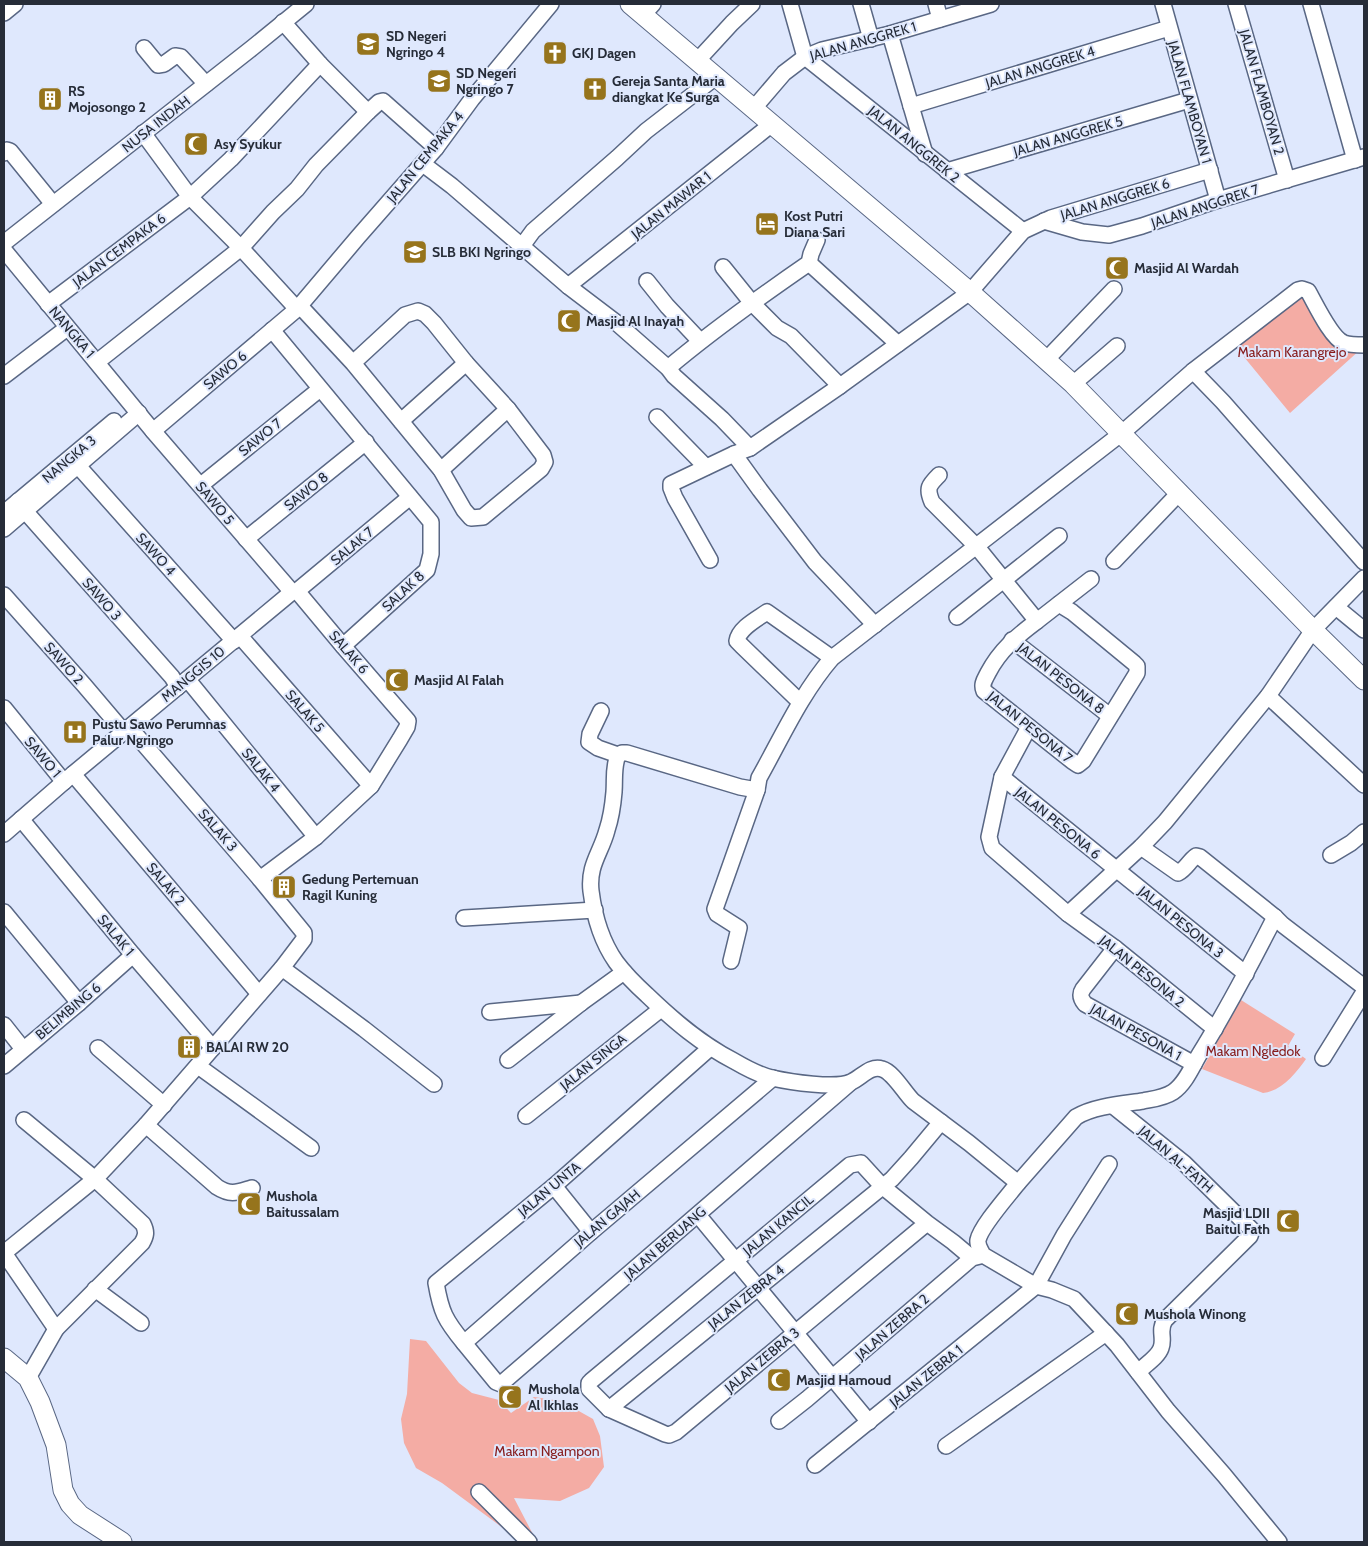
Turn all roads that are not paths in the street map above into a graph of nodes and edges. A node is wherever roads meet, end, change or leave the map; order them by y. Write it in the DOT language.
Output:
graph roads {
  1 [pos="15,4"];
  2 [pos="306,4"];
  3 [pos="551,4"];
  4 [pos="752,4"];
  5 [pos="790,4"];
  6 [pos="861,4"];
  7 [pos="936,4"];
  8 [pos="991,4"];
  9 [pos="1163,4"];
  10 [pos="1236,4"];
  11 [pos="1311,4"];
  12 [pos="642,7"];
  13 [pos="4,13"];
  14 [pos="940,19"];
  15 [pos="283,22"];
  16 [pos="1169,28"];
  17 [pos="890,34"];
  18 [pos="870,39"];
  19 [pos="144,48"];
  20 [pos="805,57"];
  21 [pos="698,60"];
  22 [pos="320,64"];
  23 [pos="717,76"];
  24 [pos="206,84"];
  25 [pos="1189,100"];
  26 [pos="911,106"];
  27 [pos="754,108"];
  28 [pos="368,112"];
  29 [pos="772,124"];
  30 [pos="142,133"];
  31 [pos="436,148"];
  32 [pos="4,152"];
  33 [pos="925,154"];
  34 [pos="1360,158"];
  35 [pos="423,164"];
  36 [pos="1210,170"];
  37 [pos="947,171"];
  38 [pos="1287,180"];
  39 [pos="190,197"];
  40 [pos="1218,200"];
  41 [pos="53,204"];
  42 [pos="1044,222"];
  43 [pos="1023,232"];
  44 [pos="817,240"];
  45 [pos="4,243"];
  46 [pos="522,246"];
  47 [pos="241,248"];
  48 [pos="4,250"];
  49 [pos="809,263"];
  50 [pos="723,267"];
  51 [pos="647,281"];
  52 [pos="568,286"];
  53 [pos="1114,289"];
  54 [pos="970,292"];
  55 [pos="752,302"];
  56 [pos="48,304"];
  57 [pos="298,308"];
  58 [pos="67,328"];
  59 [pos="272,330"];
  60 [pos="700,341"];
  61 [pos="898,344"];
  62 [pos="1117,346"];
  63 [pos="1364,346"];
  64 [pos="1046,360"];
  65 [pos="97,362"];
  66 [pos="353,363"];
  67 [pos="466,363"];
  68 [pos="668,368"];
  69 [pos="1193,371"];
  70 [pos="4,376"];
  71 [pos="1073,384"];
  72 [pos="840,386"];
  73 [pos="320,389"];
  74 [pos="508,409"];
  75 [pos="136,410"];
  76 [pos="656,417"];
  77 [pos="402,421"];
  78 [pos="153,431"];
  79 [pos="1122,433"];
  80 [pos="366,442"];
  81 [pos="750,448"];
  82 [pos="734,454"];
  83 [pos="74,462"];
  84 [pos="706,467"];
  85 [pos="441,470"];
  86 [pos="939,475"];
  87 [pos="201,485"];
  88 [pos="1180,492"];
  89 [pos="410,497"];
  90 [pos="22,506"];
  91 [pos="4,513"];
  92 [pos="4,529"];
  93 [pos="1059,536"];
  94 [pos="246,539"];
  95 [pos="977,546"];
  96 [pos="710,560"];
  97 [pos="1114,562"];
  98 [pos="1364,562"];
  99 [pos="1364,578"];
  100 [pos="1090,579"];
  101 [pos="1003,580"];
  102 [pos="294,592"];
  103 [pos="4,595"];
  104 [pos="1059,604"];
  105 [pos="1336,606"];
  106 [pos="957,617"];
  107 [pos="1037,621"];
  108 [pos="875,626"];
  109 [pos="1313,630"];
  110 [pos="1364,630"];
  111 [pos="237,638"];
  112 [pos="1012,640"];
  113 [pos="343,646"];
  114 [pos="832,658"];
  115 [pos="1364,680"];
  116 [pos="183,684"];
  117 [pos="1268,696"];
  118 [pos="800,702"];
  119 [pos="4,708"];
  120 [pos="601,711"];
  121 [pos="1110,716"];
  122 [pos="1029,727"];
  123 [pos="127,730"];
  124 [pos="618,755"];
  125 [pos="1002,777"];
  126 [pos="68,778"];
  127 [pos="1364,785"];
  128 [pos="371,786"];
  129 [pos="757,790"];
  130 [pos="21,820"];
  131 [pos="1364,832"];
  132 [pos="4,834"];
  133 [pos="316,837"];
  134 [pos="1141,847"];
  135 [pos="1331,855"];
  136 [pos="1115,870"];
  137 [pos="260,879"];
  138 [pos="595,910"];
  139 [pos="4,912"];
  140 [pos="1068,914"];
  141 [pos="1275,917"];
  142 [pos="464,918"];
  143 [pos="1115,948"];
  144 [pos="133,955"];
  145 [pos="731,961"];
  146 [pos="282,968"];
  147 [pos="624,972"];
  148 [pos="1246,974"];
  149 [pos="1364,987"];
  150 [pos="1364,992"];
  151 [pos="260,994"];
  152 [pos="79,1003"];
  153 [pos="581,1003"];
  154 [pos="661,1009"];
  155 [pos="490,1012"];
  156 [pos="4,1025"];
  157 [pos="1215,1030"];
  158 [pos="98,1048"];
  159 [pos="213,1048"];
  160 [pos="710,1048"];
  161 [pos="23,1049"];
  162 [pos="1323,1058"];
  163 [pos="508,1060"];
  164 [pos="4,1066"];
  165 [pos="198,1066"];
  166 [pos="1193,1066"];
  167 [pos="773,1078"];
  168 [pos="850,1083"];
  169 [pos="434,1084"];
  170 [pos="164,1104"];
  171 [pos="1113,1106"];
  172 [pos="526,1116"];
  173 [pos="24,1120"];
  174 [pos="941,1122"];
  175 [pos="146,1125"];
  176 [pos="311,1148"];
  177 [pos="1109,1164"];
  178 [pos="95,1179"];
  179 [pos="1018,1183"];
  180 [pos="554,1186"];
  181 [pos="882,1186"];
  182 [pos="252,1188"];
  183 [pos="698,1215"];
  184 [pos="927,1223"];
  185 [pos="591,1232"];
  186 [pos="4,1253"];
  187 [pos="978,1256"];
  188 [pos="736,1261"];
  189 [pos="1036,1286"];
  190 [pos="757,1287"];
  191 [pos="95,1289"];
  192 [pos="140,1323"];
  193 [pos="56,1329"];
  194 [pos="795,1333"];
  195 [pos="1106,1333"];
  196 [pos="464,1343"];
  197 [pos="4,1358"];
  198 [pos="1138,1372"];
  199 [pos="28,1378"];
  200 [pos="832,1378"];
  201 [pos="589,1389"];
  202 [pos="609,1409"];
  203 [pos="779,1421"];
  204 [pos="869,1422"];
  205 [pos="946,1446"];
  206 [pos="815,1465"];
  207 [pos="479,1492"];
  208 [pos="122,1542"];
  209 [pos="529,1542"];
  210 [pos="1279,1542"];
  1 -- 13 [label="street"];
  2 -- 15 [label="street, NUSA INDAH"];
  3 -- 31 [label="street, JALAN CEMPAKA 4"];
  4 -- 21 [label="street"];
  5 -- 20 [label="street"];
  6 -- 18 [label="street"];
  7 -- 14 [label="street"];
  8 -- 14 [label="street, JALAN ANGGREK 1"];
  9 -- 16 [label="street, JALAN FLAMBOYAN 1"];
  10 -- 38 [label="street, JALAN FLAMBOYAN 2"];
  11 -- 34 [label="street"];
  12 -- 21 [label="street"];
  14 -- 17 [label="street, JALAN ANGGREK 1"];
  15 -- 22 [label="street"];
  15 -- 24 [label="street, NUSA INDAH"];
  16 -- 25 [label="street, JALAN FLAMBOYAN 1"];
  16 -- 26 [label="street, JALAN ANGGREK 4"];
  17 -- 18 [label="street, JALAN ANGGREK 1"];
  17 -- 26 [label="street"];
  18 -- 20 [label="street, JALAN ANGGREK 1"];
  19 -- 24 [label="street"];
  20 -- 27 [label="street, JALAN ANGGREK 1"];
  20 -- 33 [label="street, JALAN ANGGREK 2"];
  21 -- 23 [label="street"];
  22 -- 28 [label="street"];
  22 -- 39 [label="street, JALAN CEMPAKA 6"];
  23 -- 27 [label="street"];
  23 -- 46 [label="street"];
  24 -- 30 [label="street, NUSA INDAH"];
  25 -- 36 [label="street, JALAN FLAMBOYAN 1"];
  25 -- 37 [label="street, JALAN ANGGREK 5"];
  26 -- 33 [label="street"];
  27 -- 29 [label="street"];
  28 -- 31 [label="street"];
  28 -- 47 [label="street"];
  29 -- 52 [label="street, JALAN MAWAR 1"];
  29 -- 54 [label="street"];
  30 -- 39 [label="street"];
  30 -- 41 [label="street, NUSA INDAH"];
  31 -- 35 [label="street, JALAN CEMPAKA 4"];
  32 -- 41 [label="street"];
  33 -- 37 [label="street, JALAN ANGGREK 2"];
  34 -- 38 [label="street, JALAN ANGGREK 7"];
  35 -- 46 [label="street"];
  35 -- 57 [label="street, JALAN CEMPAKA 4"];
  36 -- 40 [label="street, JALAN FLAMBOYAN 1"];
  36 -- 42 [label="street, JALAN ANGGREK 6"];
  37 -- 43 [label="street, JALAN ANGGREK 2"];
  38 -- 40 [label="street, JALAN ANGGREK 7"];
  39 -- 47 [label="street"];
  39 -- 56 [label="street, JALAN CEMPAKA 6"];
  40 -- 42 [label="street, JALAN ANGGREK 7"];
  41 -- 45 [label="street, NUSA INDAH"];
  42 -- 43 [label="street, JALAN ANGGREK 6"];
  43 -- 54 [label="street"];
  44 -- 49 [label="street"];
  46 -- 52 [label="street"];
  47 -- 57 [label="street"];
  47 -- 65 [label="street"];
  48 -- 56 [label="street, NANGKA 1"];
  49 -- 55 [label="street"];
  49 -- 61 [label="street"];
  50 -- 55 [label="street"];
  51 -- 60 [label="street"];
  52 -- 68 [label="street"];
  53 -- 64 [label="street"];
  54 -- 61 [label="street"];
  54 -- 64 [label="street"];
  55 -- 60 [label="street"];
  55 -- 72 [label="street"];
  56 -- 58 [label="street, NANGKA 1"];
  57 -- 59 [label="street, SAWO 6"];
  57 -- 66 [label="street"];
  58 -- 65 [label="street, NANGKA 1"];
  58 -- 70 [label="street"];
  59 -- 73 [label="street, SALAK 8"];
  59 -- 78 [label="street, SAWO 6"];
  60 -- 68 [label="street"];
  61 -- 72 [label="street"];
  62 -- 71 [label="street"];
  63 -- 69 [label="street"];
  64 -- 71 [label="street"];
  65 -- 75 [label="street, NANGKA 1"];
  66 -- 67 [label="street"];
  66 -- 77 [label="street"];
  67 -- 74 [label="street"];
  67 -- 77 [label="street"];
  68 -- 81 [label="street"];
  69 -- 79 [label="street"];
  69 -- 98 [label="street"];
  71 -- 79 [label="street"];
  72 -- 81 [label="street"];
  73 -- 80 [label="street, SALAK 8"];
  73 -- 87 [label="street, SAWO 7"];
  74 -- 85 [label="street"];
  74 -- 85 [label="street"];
  75 -- 78 [label="street, SAWO 5"];
  75 -- 83 [label="street"];
  76 -- 84 [label="street"];
  77 -- 85 [label="street"];
  78 -- 87 [label="street, SAWO 5"];
  79 -- 88 [label="street"];
  79 -- 95 [label="street"];
  80 -- 89 [label="street, SALAK 8"];
  80 -- 94 [label="street, SAWO 8"];
  81 -- 82 [label="street"];
  82 -- 84 [label="street"];
  82 -- 108 [label="street"];
  83 -- 90 [label="street"];
  83 -- 111 [label="street, SAWO 4"];
  84 -- 96 [label="street"];
  86 -- 95 [label="street"];
  87 -- 94 [label="street, SAWO 5"];
  88 -- 97 [label="street"];
  88 -- 109 [label="street"];
  89 -- 102 [label="street, SALAK 7"];
  89 -- 113 [label="street, SALAK 8"];
  90 -- 91 [label="street"];
  90 -- 92 [label="street"];
  90 -- 116 [label="street, SAWO 3"];
  93 -- 101 [label="street"];
  94 -- 102 [label="street, SAWO 5"];
  95 -- 101 [label="street"];
  95 -- 108 [label="street"];
  99 -- 105 [label="street"];
  100 -- 104 [label="street"];
  101 -- 106 [label="street"];
  101 -- 107 [label="street"];
  102 -- 111 [label="street, MANGGIS 10"];
  102 -- 113 [label="street, SALAK 6"];
  103 -- 123 [label="street, SAWO 2"];
  104 -- 107 [label="street"];
  104 -- 121 [label="street"];
  105 -- 109 [label="street"];
  105 -- 110 [label="street"];
  107 -- 112 [label="street"];
  108 -- 114 [label="street"];
  109 -- 115 [label="street"];
  109 -- 117 [label="street"];
  111 -- 116 [label="street, MANGGIS 10"];
  111 -- 128 [label="street, SALAK 5"];
  112 -- 121 [label="street, JALAN PESONA 8"];
  112 -- 122 [label="street, JALAN PESONA 7"];
  113 -- 128 [label="street, SALAK 6"];
  114 -- 118 [label="street"];
  114 -- 118 [label="street"];
  116 -- 123 [label="street, MANGGIS 10"];
  116 -- 133 [label="street, SALAK 4"];
  117 -- 127 [label="street"];
  117 -- 134 [label="street"];
  118 -- 129 [label="street"];
  119 -- 126 [label="street, SAWO 1"];
  120 -- 124 [label="street"];
  121 -- 122 [label="street, JALAN PESONA 7"];
  122 -- 125 [label="street"];
  123 -- 126 [label="street, MANGGIS 10"];
  123 -- 137 [label="street, SALAK 3"];
  124 -- 129 [label="street"];
  124 -- 138 [label="street"];
  125 -- 136 [label="street, JALAN PESONA 6"];
  125 -- 140 [label="street, JALAN PESONA 2"];
  126 -- 130 [label="street, MANGGIS 10"];
  126 -- 151 [label="street, SALAK 2"];
  128 -- 133 [label="street"];
  129 -- 145 [label="street"];
  130 -- 132 [label="street, MANGGIS 10"];
  130 -- 144 [label="street, SALAK 1"];
  131 -- 135 [label="street"];
  133 -- 137 [label="street"];
  134 -- 136 [label="street"];
  134 -- 141 [label="street"];
  136 -- 140 [label="street"];
  136 -- 148 [label="street, JALAN PESONA 3"];
  137 -- 146 [label="street, SALAK 3"];
  138 -- 142 [label="street"];
  138 -- 147 [label="street"];
  139 -- 152 [label="street"];
  140 -- 143 [label="street, JALAN PESONA 2"];
  141 -- 148 [label="street"];
  141 -- 149 [label="street"];
  143 -- 157 [label="street, JALAN PESONA 2"];
  143 -- 166 [label="street, JALAN PESONA 1"];
  144 -- 152 [label="street, BELIMBING 6"];
  144 -- 159 [label="street, SALAK 1"];
  146 -- 151 [label="street"];
  146 -- 169 [label="street"];
  147 -- 153 [label="street"];
  147 -- 154 [label="street"];
  148 -- 157 [label="street"];
  150 -- 162 [label="street"];
  151 -- 159 [label="street"];
  152 -- 161 [label="street, BELIMBING 6"];
  153 -- 155 [label="street"];
  153 -- 163 [label="street"];
  154 -- 160 [label="street"];
  154 -- 172 [label="street, JALAN SINGA"];
  156 -- 161 [label="street"];
  157 -- 166 [label="street"];
  158 -- 170 [label="street"];
  159 -- 165 [label="street"];
  160 -- 167 [label="street"];
  160 -- 180 [label="street, JALAN UNTA"];
  161 -- 164 [label="street, BELIMBING 6"];
  165 -- 170 [label="street"];
  165 -- 176 [label="street"];
  166 -- 171 [label="street"];
  167 -- 168 [label="street"];
  167 -- 185 [label="street, JALAN GAJAH"];
  168 -- 174 [label="street, JALAN BERUANG"];
  168 -- 183 [label="street, JALAN BERUANG"];
  170 -- 175 [label="street"];
  171 -- 179 [label="street"];
  171 -- 198 [label="street, JALAN AL-FATH"];
  173 -- 178 [label="street"];
  174 -- 179 [label="street, JALAN BERUANG"];
  174 -- 181 [label="street, JALAN ZEBRA 4"];
  175 -- 178 [label="street"];
  175 -- 182 [label="street"];
  177 -- 189 [label="street"];
  178 -- 186 [label="street"];
  178 -- 191 [label="street"];
  179 -- 187 [label="street"];
  180 -- 185 [label="street"];
  180 -- 196 [label="street, JALAN UNTA"];
  181 -- 184 [label="street, JALAN KANCIL"];
  181 -- 188 [label="street, JALAN KANCIL"];
  181 -- 190 [label="street, JALAN ZEBRA 4"];
  183 -- 188 [label="street"];
  183 -- 196 [label="street, JALAN BERUANG"];
  184 -- 187 [label="street, JALAN KANCIL"];
  184 -- 194 [label="street, JALAN ZEBRA 3"];
  185 -- 196 [label="street, JALAN GAJAH"];
  186 -- 193 [label="street"];
  187 -- 189 [label="street, JALAN KANCIL"];
  187 -- 200 [label="street, JALAN ZEBRA 2"];
  188 -- 190 [label="street"];
  188 -- 201 [label="street, JALAN KANCIL"];
  189 -- 195 [label="street, JALAN KANCIL"];
  189 -- 204 [label="street, JALAN ZEBRA 1"];
  190 -- 194 [label="street"];
  190 -- 202 [label="street, JALAN ZEBRA 4"];
  191 -- 192 [label="street"];
  191 -- 193 [label="street"];
  193 -- 199 [label="street"];
  194 -- 200 [label="street"];
  194 -- 202 [label="street, JALAN ZEBRA 3"];
  195 -- 198 [label="street, JALAN KANCIL"];
  195 -- 205 [label="street"];
  197 -- 199 [label="street"];
  198 -- 210 [label="street, JALAN KANCIL"];
  199 -- 208 [label="street"];
  200 -- 203 [label="street, JALAN ZEBRA 2"];
  200 -- 204 [label="street"];
  201 -- 202 [label="street, JALAN ZEBRA 3"];
  204 -- 206 [label="street, JALAN ZEBRA 1"];
  207 -- 209 [label="street"];
}
